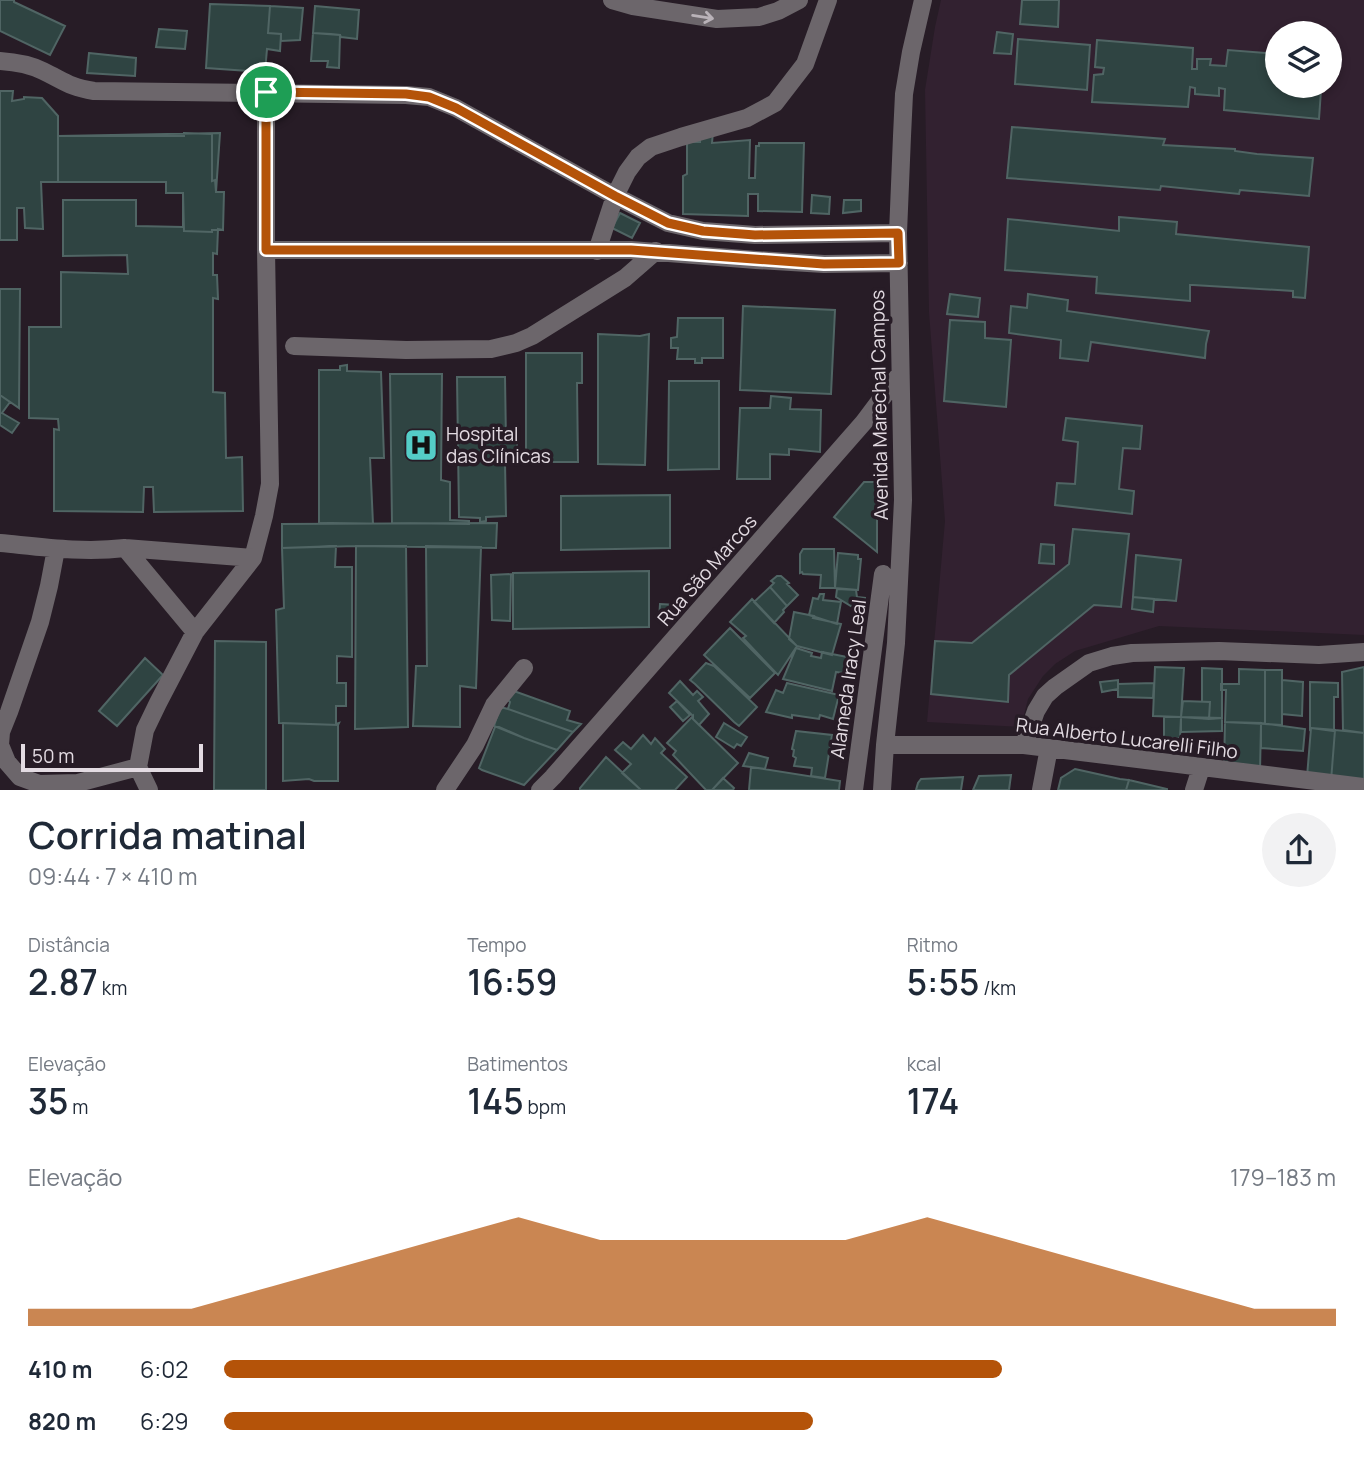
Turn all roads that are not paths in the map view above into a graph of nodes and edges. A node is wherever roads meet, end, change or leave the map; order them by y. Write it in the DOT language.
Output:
graph roads {
  1 [pos="612,0"];
  2 [pos="798,0"];
  3 [pos="828,0"];
  4 [pos="923,0"];
  5 [pos="0,61"];
  6 [pos="266,92"];
  7 [pos="615,196"];
  8 [pos="898,233"];
  9 [pos="266,250"];
  10 [pos="597,251"];
  11 [pos="656,251"];
  12 [pos="899,263"];
  13 [pos="294,346"];
  14 [pos="900,374"];
  15 [pos="0,543"];
  16 [pos="125,548"];
  17 [pos="56,549"];
  18 [pos="253,558"];
  19 [pos="883,574"];
  20 [pos="195,632"];
  21 [pos="1364,652"];
  22 [pos="524,668"];
  23 [pos="1,731"];
  24 [pos="885,745"];
  25 [pos="1024,745"];
  26 [pos="1049,748"];
  27 [pos="138,766"];
  28 [pos="1201,768"];
  29 [pos="553,784"];
  30 [pos="1364,787"];
  31 [pos="149,790"];
  32 [pos="445,790"];
  33 [pos="540,790"];
  34 [pos="854,790"];
  35 [pos="882,790"];
  36 [pos="1041,790"];
  37 [pos="1194,790"];
  1 -- 2 [label="street, one-way"];
  3 -- 7 [label="street"];
  4 -- 8 [label="street, Avenida Marechal Campos"];
  5 -- 6 [label="street"];
  6 -- 7 [label="street"];
  6 -- 9 [label="street"];
  7 -- 8 [label="street"];
  7 -- 10 [label="street"];
  8 -- 12 [label="street, Avenida Marechal Campos"];
  9 -- 10 [label="street"];
  9 -- 18 [label="street"];
  10 -- 11 [label="street"];
  11 -- 12 [label="street"];
  11 -- 13 [label="street"];
  12 -- 14 [label="street, Avenida Marechal Campos"];
  14 -- 24 [label="street, Avenida Marechal Campos"];
  14 -- 29 [label="street, Rua São Marcos"];
  15 -- 17 [label="street"];
  16 -- 17 [label="street"];
  16 -- 18 [label="street"];
  16 -- 20 [label="street"];
  17 -- 23 [label="street"];
  18 -- 20 [label="street"];
  19 -- 34 [label="street, Alameda Iracy Leal"];
  20 -- 27 [label="street"];
  21 -- 25 [label="street"];
  22 -- 32 [label="street"];
  23 -- 27 [label="street"];
  24 -- 25 [label="street, Rua Alberto Lucarelli Filho"];
  24 -- 35 [label="street, Avenida Marechal Campos"];
  25 -- 26 [label="street, Rua Alberto Lucarelli Filho"];
  26 -- 28 [label="street, Rua Alberto Lucarelli Filho"];
  26 -- 36 [label="street"];
  27 -- 31 [label="street"];
  28 -- 30 [label="street, Rua Alberto Lucarelli Filho"];
  28 -- 37 [label="street"];
  29 -- 33 [label="street, Rua São Marcos"];
}
